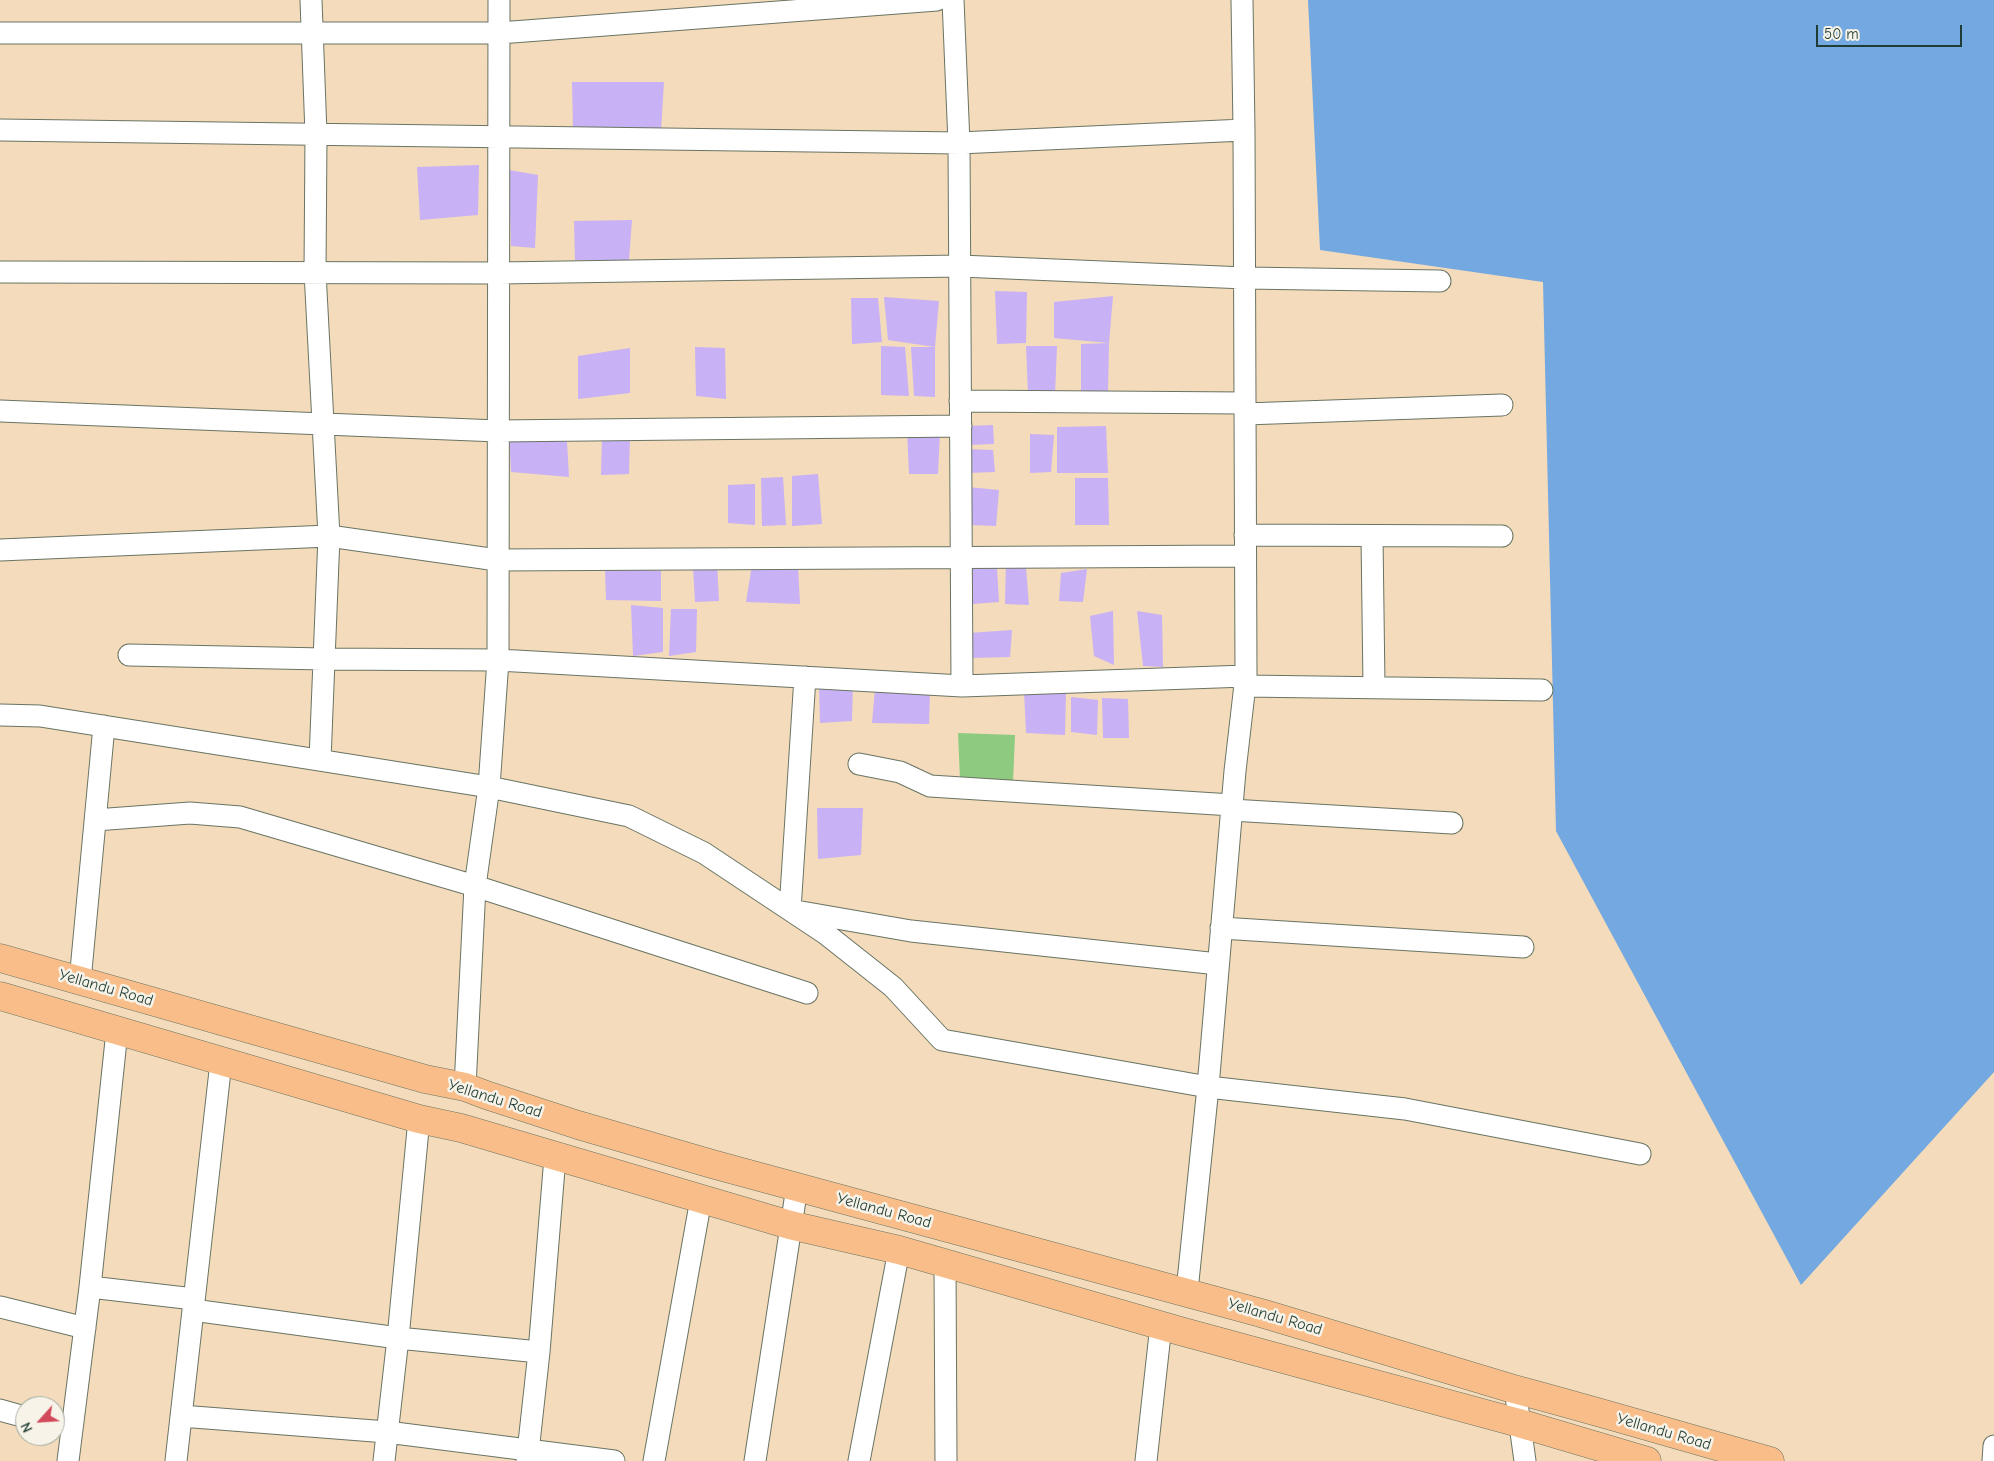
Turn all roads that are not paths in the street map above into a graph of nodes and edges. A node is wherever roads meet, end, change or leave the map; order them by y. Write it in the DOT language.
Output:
graph roads {
  1 [pos="311,0"];
  2 [pos="500,0"];
  3 [pos="937,0"];
  4 [pos="953,0"];
  5 [pos="1242,0"];
  6 [pos="0,33"];
  7 [pos="312,33"];
  8 [pos="500,33"];
  9 [pos="0,130"];
  10 [pos="1244,130"];
  11 [pos="316,134"];
  12 [pos="499,136"];
  13 [pos="959,143"];
  14 [pos="960,266"];
  15 [pos="0,272"];
  16 [pos="315,272"];
  17 [pos="498,272"];
  18 [pos="1245,278"];
  19 [pos="1440,281"];
  20 [pos="960,401"];
  21 [pos="1502,405"];
  22 [pos="1245,409"];
  23 [pos="0,411"];
  24 [pos="322,424"];
  25 [pos="961,426"];
  26 [pos="498,432"];
  27 [pos="329,536"];
  28 [pos="1372,536"];
  29 [pos="1502,536"];
  30 [pos="1245,546"];
  31 [pos="0,550"];
  32 [pos="961,559"];
  33 [pos="498,560"];
  34 [pos="129,655"];
  35 [pos="324,659"];
  36 [pos="498,660"];
  37 [pos="805,677"];
  38 [pos="1245,681"];
  39 [pos="962,686"];
  40 [pos="1374,687"];
  41 [pos="1542,690"];
  42 [pos="0,715"];
  43 [pos="104,726"];
  44 [pos="320,760"];
  45 [pos="859,764"];
  46 [pos="489,787"];
  47 [pos="1231,808"];
  48 [pos="95,820"];
  49 [pos="1452,823"];
  50 [pos="475,886"];
  51 [pos="790,910"];
  52 [pos="1221,928"];
  53 [pos="1523,947"];
  54 [pos="0,958"];
  55 [pos="1218,964"];
  56 [pos="80,981"];
  57 [pos="807,993"];
  58 [pos="0,996"];
  59 [pos="117,1031"];
  60 [pos="222,1062"];
  61 [pos="465,1087"];
  62 [pos="1208,1087"];
  63 [pos="419,1119"];
  64 [pos="1640,1154"];
  65 [pos="555,1157"];
  66 [pos="797,1187"];
  67 [pos="701,1199"];
  68 [pos="790,1225"];
  69 [pos="899,1250"];
  70 [pos="945,1263"];
  71 [pos="90,1287"];
  72 [pos="1187,1291"];
  73 [pos="194,1304"];
  74 [pos="0,1307"];
  75 [pos="1161,1325"];
  76 [pos="85,1328"];
  77 [pos="398,1338"];
  78 [pos="539,1352"];
  79 [pos="1515,1389"];
  80 [pos="0,1410"];
  81 [pos="15,1414"];
  82 [pos="181,1416"];
  83 [pos="65,1423"];
  84 [pos="1519,1423"];
  85 [pos="387,1432"];
  86 [pos="65,1436"];
  87 [pos="1994,1446"];
  88 [pos="528,1455"];
  89 [pos="68,1461"];
  90 [pos="176,1461"];
  91 [pos="384,1461"];
  92 [pos="614,1461"];
  93 [pos="654,1461"];
  94 [pos="755,1461"];
  95 [pos="859,1461"];
  96 [pos="946,1461"];
  97 [pos="1146,1461"];
  98 [pos="1525,1461"];
  99 [pos="1647,1461"];
  100 [pos="1770,1461"];
  101 [pos="1993,1461"];
  1 -- 7 [label="street"];
  2 -- 8 [label="street"];
  3 -- 8 [label="street"];
  4 -- 13 [label="street"];
  5 -- 10 [label="street"];
  6 -- 7 [label="street"];
  7 -- 8 [label="street"];
  7 -- 11 [label="street"];
  8 -- 12 [label="street"];
  9 -- 11 [label="street"];
  10 -- 13 [label="street"];
  10 -- 18 [label="street"];
  11 -- 12 [label="street"];
  11 -- 16 [label="street"];
  12 -- 13 [label="street"];
  12 -- 17 [label="street"];
  13 -- 14 [label="street"];
  14 -- 17 [label="street"];
  14 -- 18 [label="street"];
  14 -- 20 [label="street"];
  15 -- 16 [label="street"];
  16 -- 17 [label="street"];
  16 -- 24 [label="street"];
  17 -- 26 [label="street"];
  18 -- 19 [label="street"];
  18 -- 22 [label="street"];
  20 -- 22 [label="street"];
  20 -- 25 [label="street"];
  21 -- 22 [label="street"];
  22 -- 30 [label="street"];
  23 -- 24 [label="street"];
  24 -- 26 [label="street"];
  24 -- 27 [label="street"];
  25 -- 26 [label="street"];
  25 -- 32 [label="street"];
  26 -- 33 [label="street"];
  27 -- 31 [label="street"];
  27 -- 33 [label="street"];
  27 -- 35 [label="street"];
  28 -- 29 [label="street"];
  28 -- 30 [label="street"];
  28 -- 40 [label="street"];
  30 -- 32 [label="street"];
  30 -- 38 [label="street"];
  32 -- 33 [label="street"];
  32 -- 39 [label="street"];
  33 -- 36 [label="street"];
  34 -- 35 [label="street"];
  35 -- 36 [label="street"];
  35 -- 44 [label="street"];
  36 -- 37 [label="street"];
  36 -- 46 [label="street"];
  37 -- 39 [label="street"];
  37 -- 51 [label="street"];
  38 -- 39 [label="street"];
  38 -- 40 [label="street"];
  38 -- 47 [label="street"];
  40 -- 41 [label="street"];
  42 -- 43 [label="street"];
  43 -- 44 [label="street"];
  43 -- 48 [label="street"];
  44 -- 46 [label="street"];
  45 -- 47 [label="street"];
  46 -- 50 [label="street"];
  46 -- 51 [label="street"];
  47 -- 49 [label="street"];
  47 -- 52 [label="street"];
  48 -- 50 [label="street"];
  48 -- 56 [label="street"];
  50 -- 57 [label="street"];
  50 -- 61 [label="street"];
  51 -- 55 [label="street"];
  51 -- 62 [label="street"];
  52 -- 53 [label="street"];
  52 -- 55 [label="street"];
  54 -- 56 [label="main road, Yellandu Road"];
  55 -- 62 [label="street"];
  56 -- 61 [label="main road, Yellandu Road"];
  58 -- 59 [label="main road, Yellandu Road"];
  59 -- 60 [label="main road, Yellandu Road"];
  59 -- 71 [label="street"];
  60 -- 63 [label="main road, Yellandu Road"];
  60 -- 73 [label="street"];
  61 -- 66 [label="main road, Yellandu Road"];
  62 -- 64 [label="street"];
  62 -- 72 [label="street"];
  63 -- 65 [label="main road, Yellandu Road"];
  63 -- 77 [label="street"];
  65 -- 67 [label="main road, Yellandu Road"];
  65 -- 78 [label="street"];
  66 -- 68 [label="street"];
  66 -- 72 [label="main road, Yellandu Road"];
  67 -- 68 [label="main road, Yellandu Road"];
  67 -- 93 [label="street"];
  68 -- 69 [label="main road, Yellandu Road"];
  68 -- 94 [label="street"];
  69 -- 70 [label="main road, Yellandu Road"];
  69 -- 95 [label="street"];
  70 -- 75 [label="main road, Yellandu Road"];
  70 -- 96 [label="street"];
  71 -- 73 [label="street"];
  71 -- 76 [label="street"];
  72 -- 79 [label="main road, Yellandu Road"];
  73 -- 77 [label="street"];
  73 -- 82 [label="street"];
  74 -- 76 [label="street"];
  75 -- 84 [label="main road, Yellandu Road"];
  75 -- 97 [label="street"];
  76 -- 83 [label="street"];
  77 -- 78 [label="street"];
  77 -- 85 [label="street"];
  78 -- 88 [label="street"];
  79 -- 84 [label="street"];
  79 -- 100 [label="main road, Yellandu Road"];
  80 -- 81 [label="street"];
  82 -- 85 [label="street"];
  82 -- 90 [label="street"];
  84 -- 98 [label="street"];
  84 -- 99 [label="main road, Yellandu Road"];
  85 -- 88 [label="street"];
  85 -- 91 [label="street"];
  86 -- 89 [label="street"];
  87 -- 101 [label="street"];
  88 -- 92 [label="street"];
}
